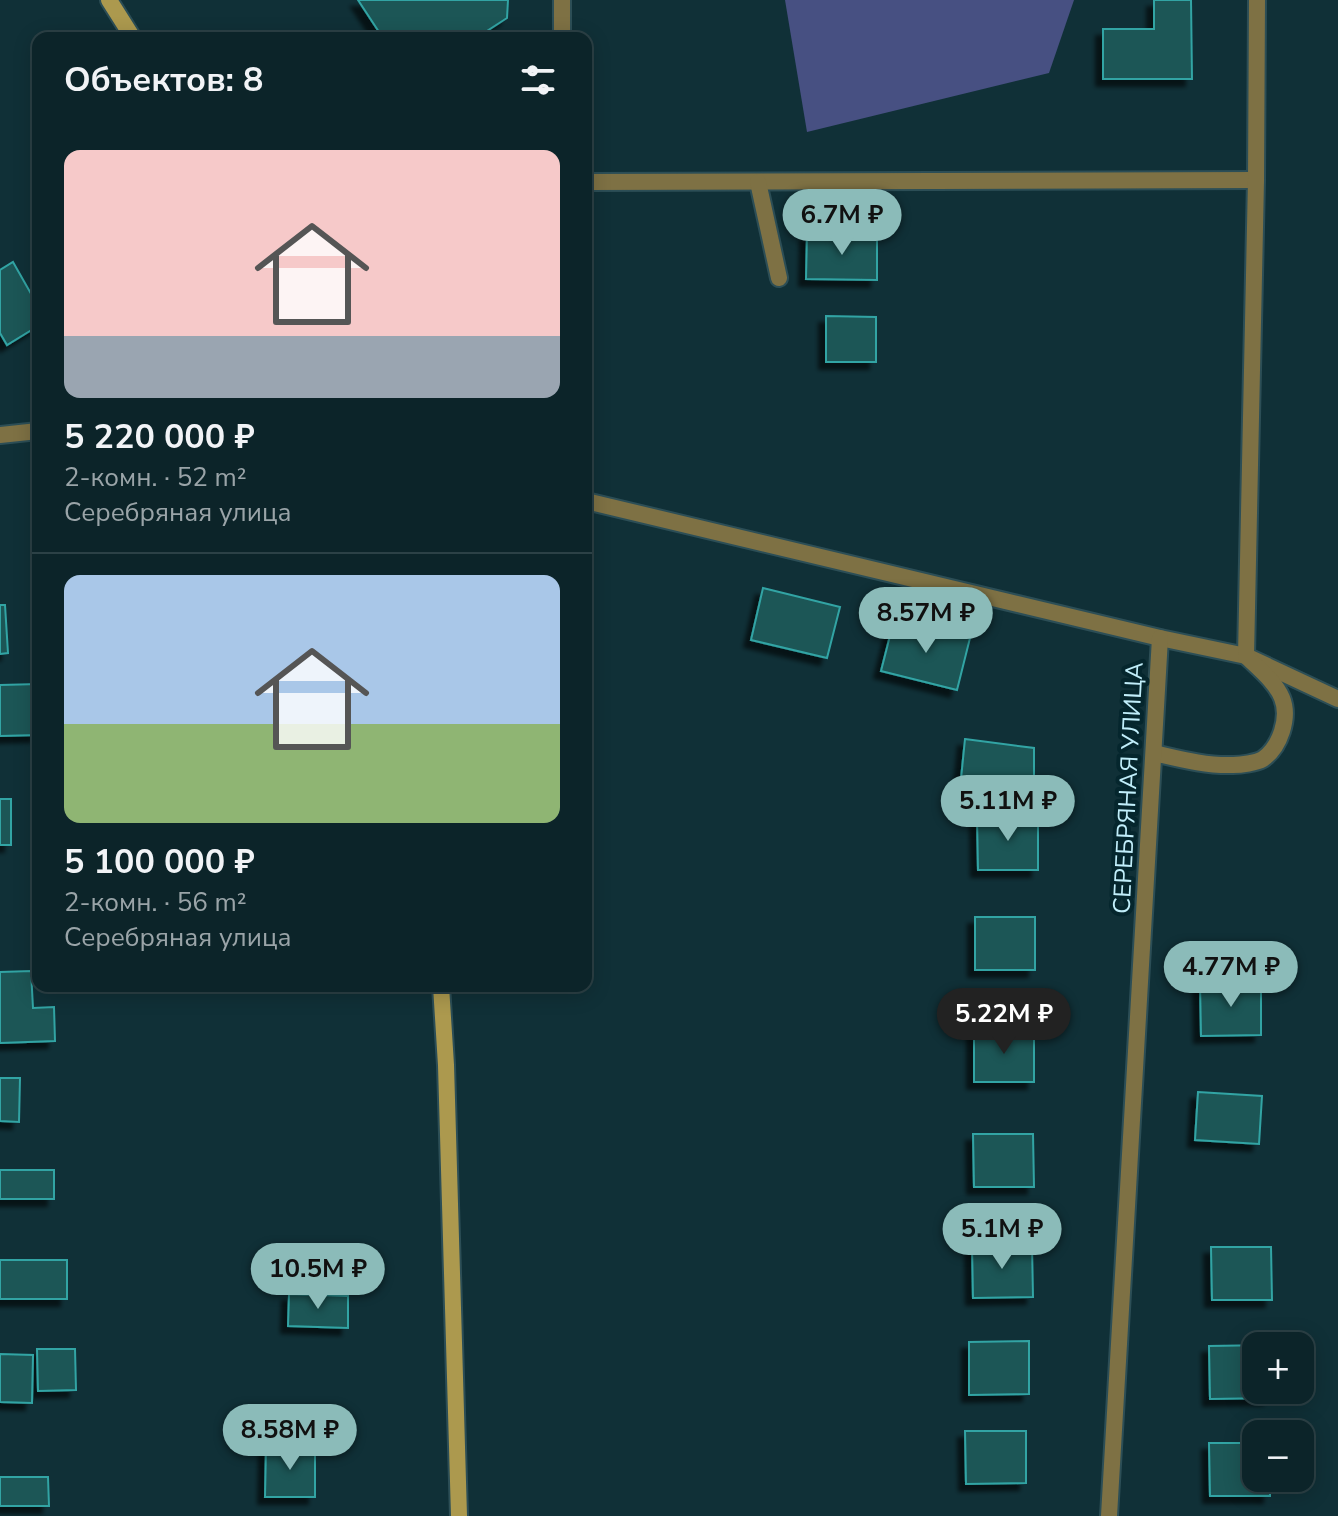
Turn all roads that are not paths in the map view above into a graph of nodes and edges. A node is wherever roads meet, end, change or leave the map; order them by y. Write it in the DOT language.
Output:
graph roads {
  1 [pos="109,0"];
  2 [pos="562,0"];
  3 [pos="1257,0"];
  4 [pos="129,32"];
  5 [pos="562,32"];
  6 [pos="1256,180"];
  7 [pos="592,182"];
  8 [pos="758,182"];
  9 [pos="779,278"];
  10 [pos="32,432"];
  11 [pos="0,435"];
  12 [pos="592,502"];
  13 [pos="1160,638"];
  14 [pos="1246,656"];
  15 [pos="1338,699"];
  16 [pos="1154,753"];
  17 [pos="441,992"];
  18 [pos="459,1516"];
  19 [pos="1109,1516"];
  1 -- 4 [label="street"];
  2 -- 5 [label="street"];
  3 -- 6 [label="street"];
  6 -- 8 [label="street"];
  6 -- 14 [label="street"];
  7 -- 8 [label="street"];
  8 -- 9 [label="street"];
  10 -- 11 [label="street"];
  12 -- 13 [label="street"];
  13 -- 14 [label="street"];
  13 -- 16 [label="street, СЕРЕБРЯНАЯ УЛИЦА"];
  14 -- 15 [label="street"];
  14 -- 16 [label="street"];
  16 -- 19 [label="street, СЕРЕБРЯНАЯ УЛИЦА"];
  17 -- 18 [label="street"];
}
